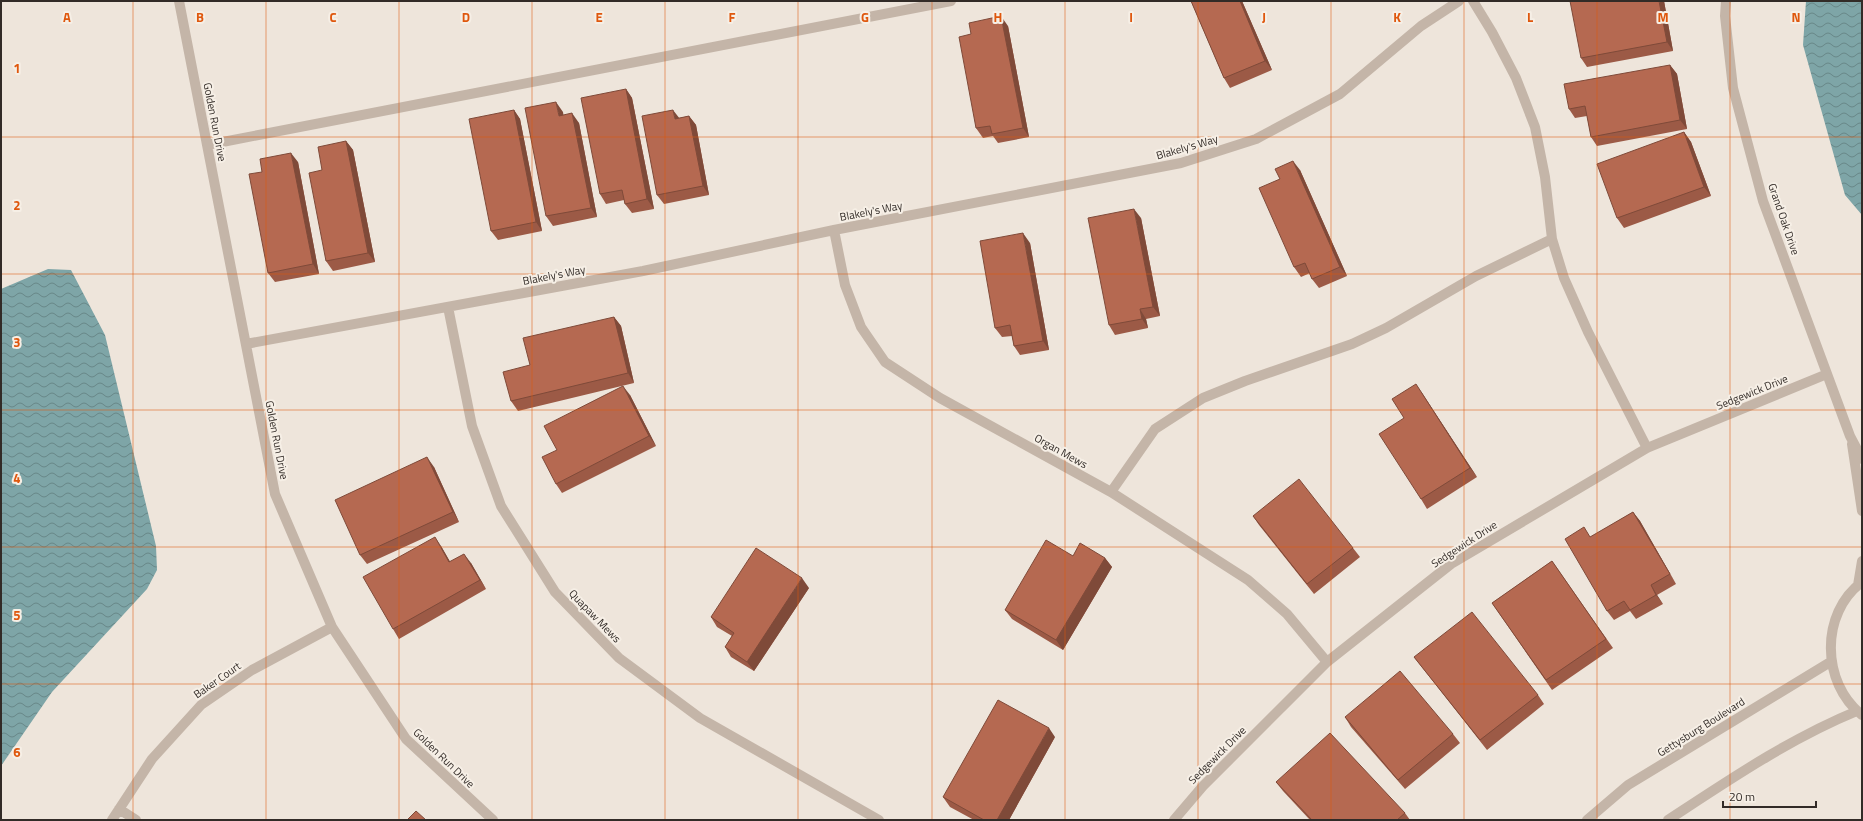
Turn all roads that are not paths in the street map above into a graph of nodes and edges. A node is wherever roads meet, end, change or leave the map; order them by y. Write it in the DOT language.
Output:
graph roads {
  1 [pos="179,1"];
  2 [pos="951,1"];
  3 [pos="1459,1"];
  4 [pos="1473,1"];
  5 [pos="1726,1"];
  6 [pos="207,145"];
  7 [pos="834,230"];
  8 [pos="1552,239"];
  9 [pos="448,307"];
  10 [pos="246,344"];
  11 [pos="1827,374"];
  12 [pos="1850,436"];
  13 [pos="1647,448"];
  14 [pos="1862,458"];
  15 [pos="1111,492"];
  16 [pos="1862,511"];
  17 [pos="1862,561"];
  18 [pos="1860,583"];
  19 [pos="332,627"];
  20 [pos="1832,661"];
  21 [pos="1327,662"];
  22 [pos="1860,713"];
  23 [pos="119,808"];
  24 [pos="112,820"];
  25 [pos="136,820"];
  26 [pos="493,820"];
  27 [pos="879,820"];
  28 [pos="1174,820"];
  29 [pos="1588,820"];
  30 [pos="1668,820"];
  1 -- 6 [label="street, Golden Run Drive"];
  2 -- 6 [label="street"];
  3 -- 7 [label="street, Blakely's Way"];
  4 -- 8 [label="street"];
  5 -- 11 [label="street, Grand Oak Drive"];
  6 -- 10 [label="street, Golden Run Drive"];
  7 -- 9 [label="street, Blakely's Way"];
  7 -- 15 [label="street, Organ Mews"];
  8 -- 13 [label="street"];
  8 -- 15 [label="street"];
  9 -- 10 [label="street, Blakely's Way"];
  9 -- 27 [label="street, Quapaw Mews"];
  10 -- 19 [label="street, Golden Run Drive"];
  11 -- 12 [label="street, Grand Oak Drive"];
  11 -- 13 [label="street, Sedgewick Drive"];
  12 -- 14 [label="street, Grand Oak Drive"];
  12 -- 16 [label="street, Grand Oak Drive"];
  13 -- 21 [label="street, Sedgewick Drive"];
  15 -- 21 [label="street, Organ Mews"];
  17 -- 18 [label="street"];
  18 -- 20 [label="street"];
  19 -- 23 [label="street, Baker Court"];
  19 -- 26 [label="street, Golden Run Drive"];
  20 -- 22 [label="street"];
  20 -- 29 [label="street, Gettysburg Boulevard"];
  21 -- 28 [label="street, Sedgewick Drive"];
  22 -- 30 [label="street"];
  23 -- 24 [label="street, Baker Court"];
  23 -- 25 [label="street"];
}
